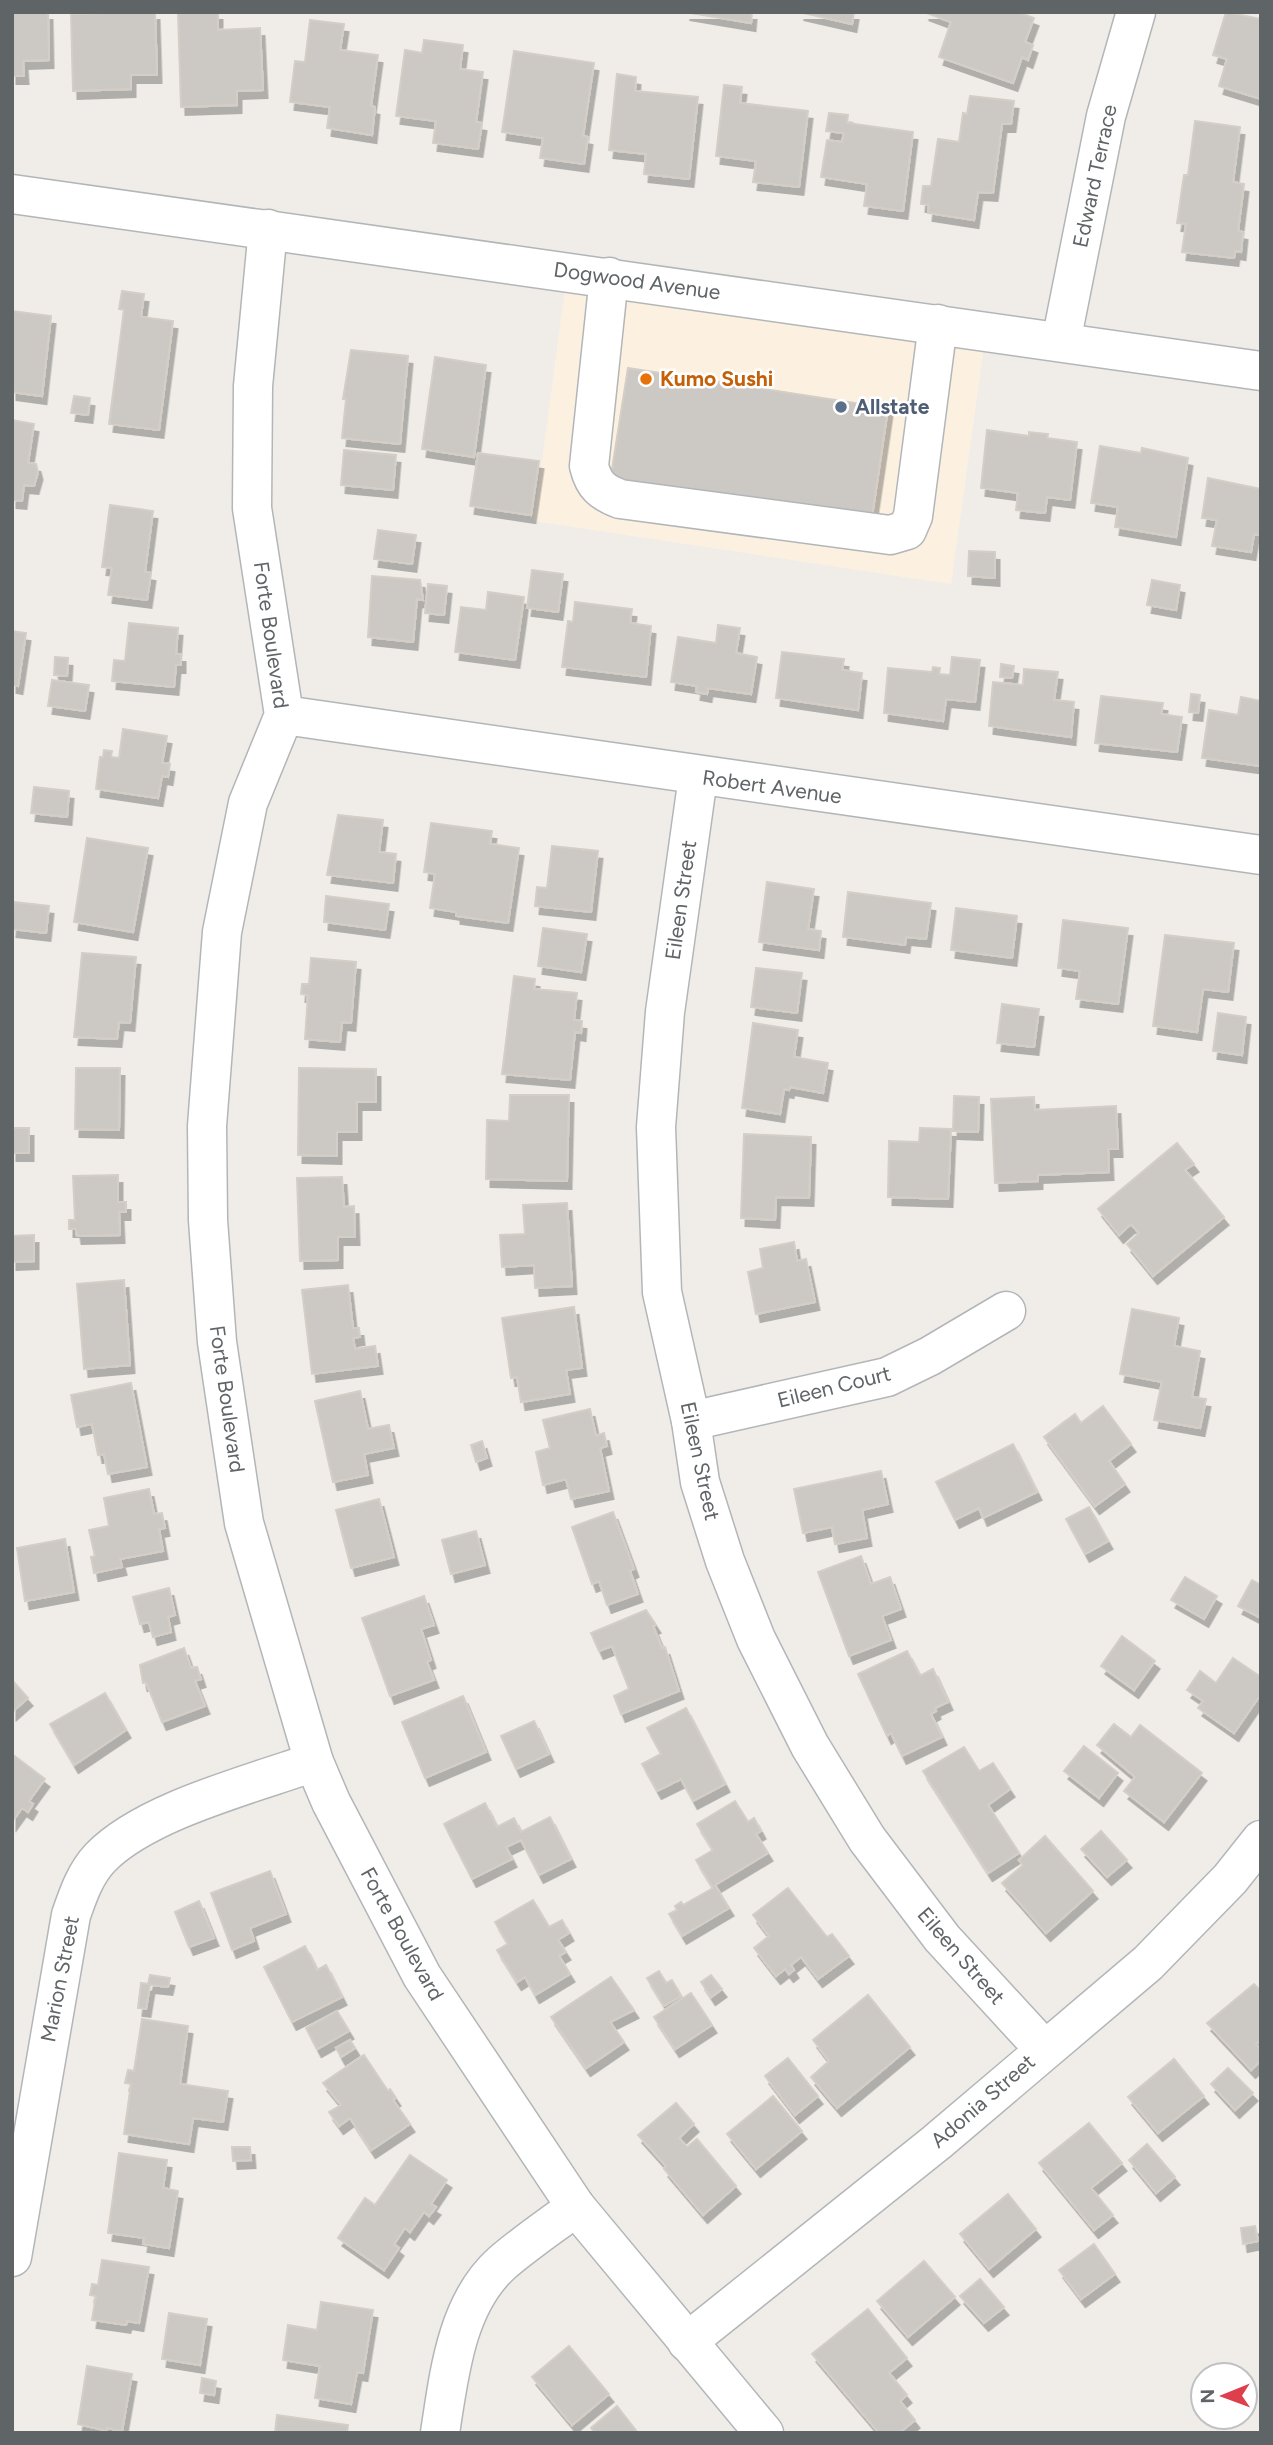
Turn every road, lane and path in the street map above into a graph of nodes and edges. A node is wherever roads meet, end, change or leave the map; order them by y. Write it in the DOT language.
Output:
graph roads {
  1 [pos="1136,12"];
  2 [pos="12,194"];
  3 [pos="268,229"];
  4 [pos="609,277"];
  5 [pos="939,324"];
  6 [pos="1061,342"];
  7 [pos="1261,370"];
  8 [pos="284,715"];
  9 [pos="698,776"];
  10 [pos="1261,855"];
  11 [pos="1006,1311"];
  12 [pos="691,1421"];
  13 [pos="314,1762"];
  14 [pos="1261,1840"];
  15 [pos="1044,2049"];
  16 [pos="24,2111"];
  17 [pos="576,2207"];
  18 [pos="12,2257"];
  19 [pos="687,2342"];
  20 [pos="440,2433"];
  21 [pos="764,2433"];
  1 -- 6 [label="street, Edward Terrace"];
  2 -- 3 [label="street, Dogwood Avenue"];
  3 -- 4 [label="street, Dogwood Avenue"];
  3 -- 8 [label="street, Forte Boulevard"];
  4 -- 5 [label="street, Dogwood Avenue"];
  4 -- 5 [label="street"];
  5 -- 6 [label="street, Dogwood Avenue"];
  6 -- 7 [label="street, Dogwood Avenue"];
  8 -- 9 [label="street, Robert Avenue"];
  8 -- 13 [label="street, Forte Boulevard"];
  9 -- 10 [label="street, Robert Avenue"];
  9 -- 12 [label="street, Eileen Street"];
  11 -- 12 [label="street, Eileen Court"];
  12 -- 15 [label="street, Eileen Street"];
  13 -- 16 [label="street, Marion Street"];
  13 -- 17 [label="street, Forte Boulevard"];
  14 -- 15 [label="street, Adonia Street"];
  15 -- 19 [label="street, Adonia Street"];
  16 -- 18 [label="street, Marion Street"];
  17 -- 19 [label="street, Forte Boulevard"];
  17 -- 20 [label="street"];
  19 -- 21 [label="street, Forte Boulevard"];
}
